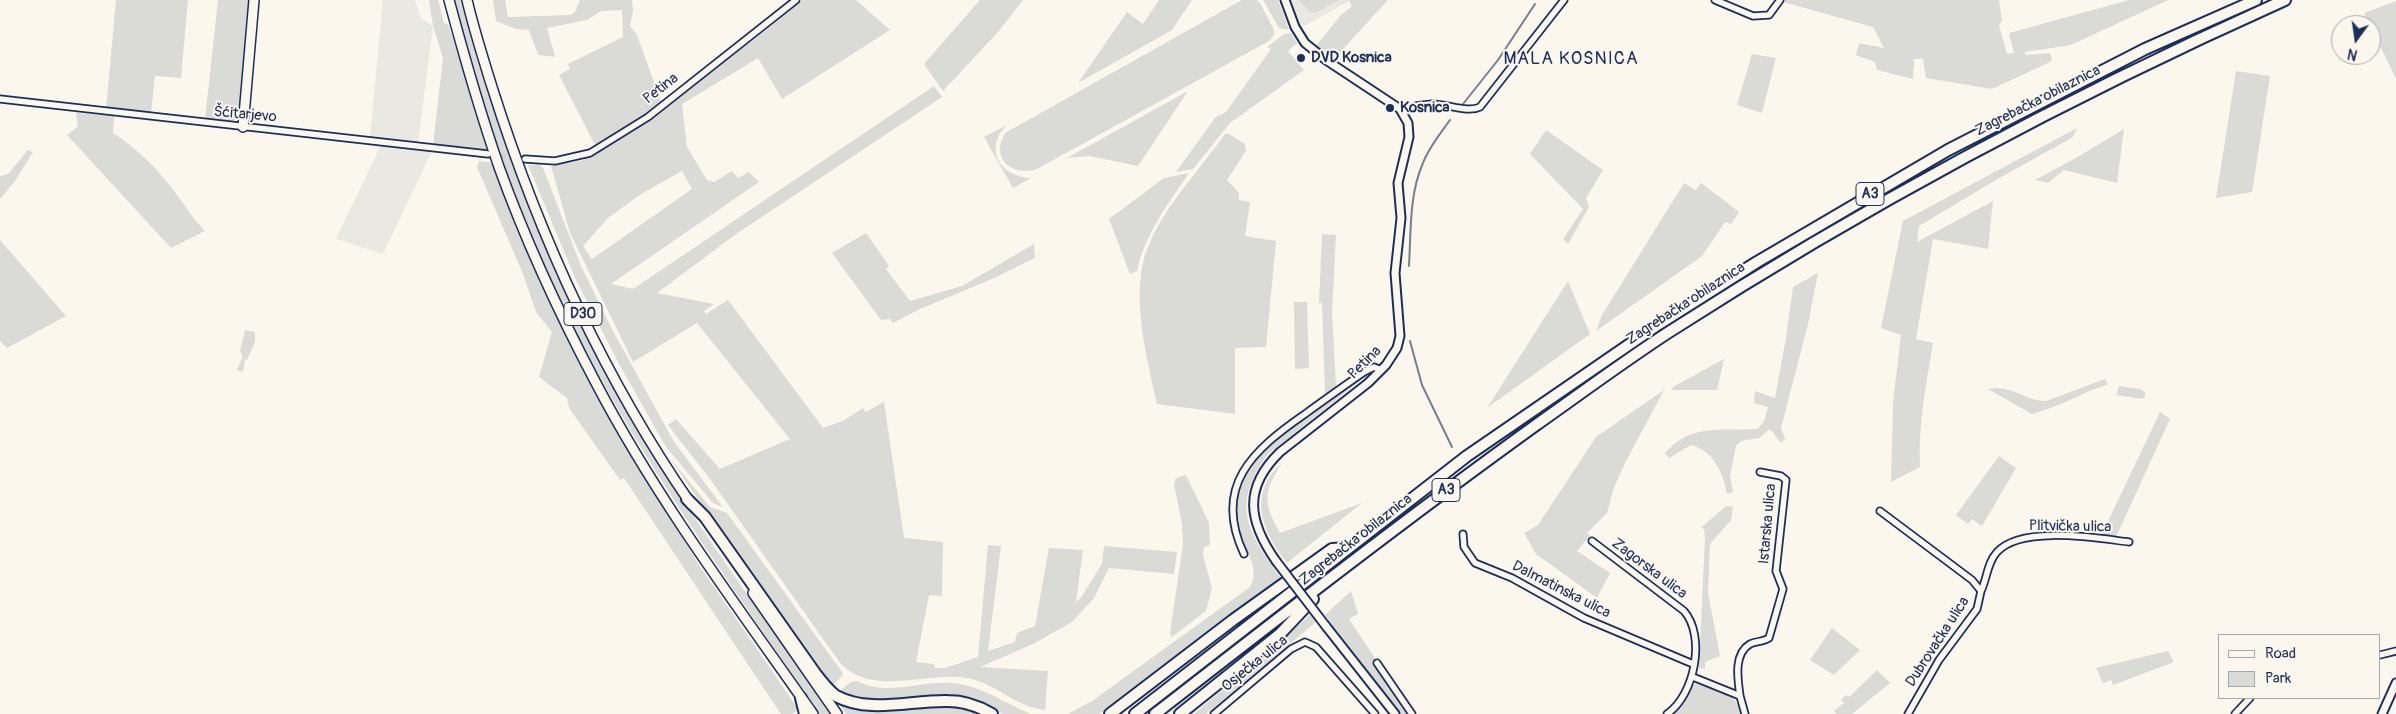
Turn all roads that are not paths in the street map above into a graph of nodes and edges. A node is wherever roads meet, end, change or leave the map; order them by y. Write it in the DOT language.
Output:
graph roads {
  1 [pos="254,0"];
  2 [pos="448,0"];
  3 [pos="467,0"];
  4 [pos="796,0"];
  5 [pos="1285,0"];
  6 [pos="1564,0"];
  7 [pos="1715,0"];
  8 [pos="1780,0"];
  9 [pos="2256,0"];
  10 [pos="2284,0"];
  11 [pos="0,100"];
  12 [pos="1400,109"];
  13 [pos="244,127"];
  14 [pos="488,154"];
  15 [pos="525,159"];
  16 [pos="1381,370"];
  17 [pos="1760,472"];
  18 [pos="687,499"];
  19 [pos="1880,511"];
  20 [pos="1463,534"];
  21 [pos="1592,541"];
  22 [pos="2129,542"];
  23 [pos="1348,548"];
  24 [pos="1244,554"];
  25 [pos="1335,575"];
  26 [pos="1980,591"];
  27 [pos="2396,651"];
  28 [pos="2381,655"];
  29 [pos="1377,663"];
  30 [pos="1693,664"];
  31 [pos="1693,677"];
  32 [pos="2396,683"];
  33 [pos="1740,696"];
  34 [pos="802,698"];
  35 [pos="2249,699"];
  36 [pos="805,714"];
  37 [pos="813,714"];
  38 [pos="837,714"];
  39 [pos="992,714"];
  40 [pos="1110,714"];
  41 [pos="1134,714"];
  42 [pos="1155,714"];
  43 [pos="1180,714"];
  44 [pos="1214,714"];
  45 [pos="1374,714"];
  46 [pos="1395,714"];
  47 [pos="1412,714"];
  48 [pos="1667,714"];
  49 [pos="1745,714"];
  50 [pos="1908,714"];
  51 [pos="2235,714"];
  52 [pos="2382,714"];
  1 -- 13 [label="main road"];
  2 -- 34 [label="main road, D30"];
  3 -- 18 [label="main road, D30"];
  4 -- 15 [label="street, Petina"];
  5 -- 12 [label="street"];
  6 -- 12 [label="street"];
  7 -- 8 [label="street"];
  9 -- 23 [label="highway, Zagrebačka obilaznica / A3"];
  10 -- 25 [label="highway, Zagrebačka obilaznica / A3"];
  11 -- 13 [label="street, Šćitarjevo"];
  12 -- 16 [label="street, Petina"];
  13 -- 14 [label="street, Šćitarjevo"];
  16 -- 24 [label="street"];
  16 -- 46 [label="street, Petina, bridge"];
  17 -- 33 [label="street, Istarska ulica"];
  18 -- 38 [label="main road, D30"];
  18 -- 39 [label="highway"];
  19 -- 26 [label="street, Dubrovačka ulica"];
  20 -- 30 [label="street, Dalmatinska ulica"];
  21 -- 30 [label="street, Zagorska ulica"];
  22 -- 26 [label="street, Plitvička ulica"];
  23 -- 40 [label="highway"];
  23 -- 41 [label="highway, Zagrebačka obilaznica / A3"];
  25 -- 42 [label="highway, Zagrebačka obilaznica / A3"];
  25 -- 43 [label="highway"];
  26 -- 50 [label="street, Dubrovačka ulica"];
  27 -- 28 [label="street"];
  29 -- 47 [label="street"];
  30 -- 31 [label="street, Zagorska ulica"];
  31 -- 33 [label="street"];
  31 -- 48 [label="street"];
  32 -- 52 [label="street"];
  33 -- 49 [label="street"];
  34 -- 36 [label="highway"];
  34 -- 37 [label="main road, D30"];
  35 -- 51 [label="street"];
  44 -- 45 [label="street, Osječka ulica"];
}
